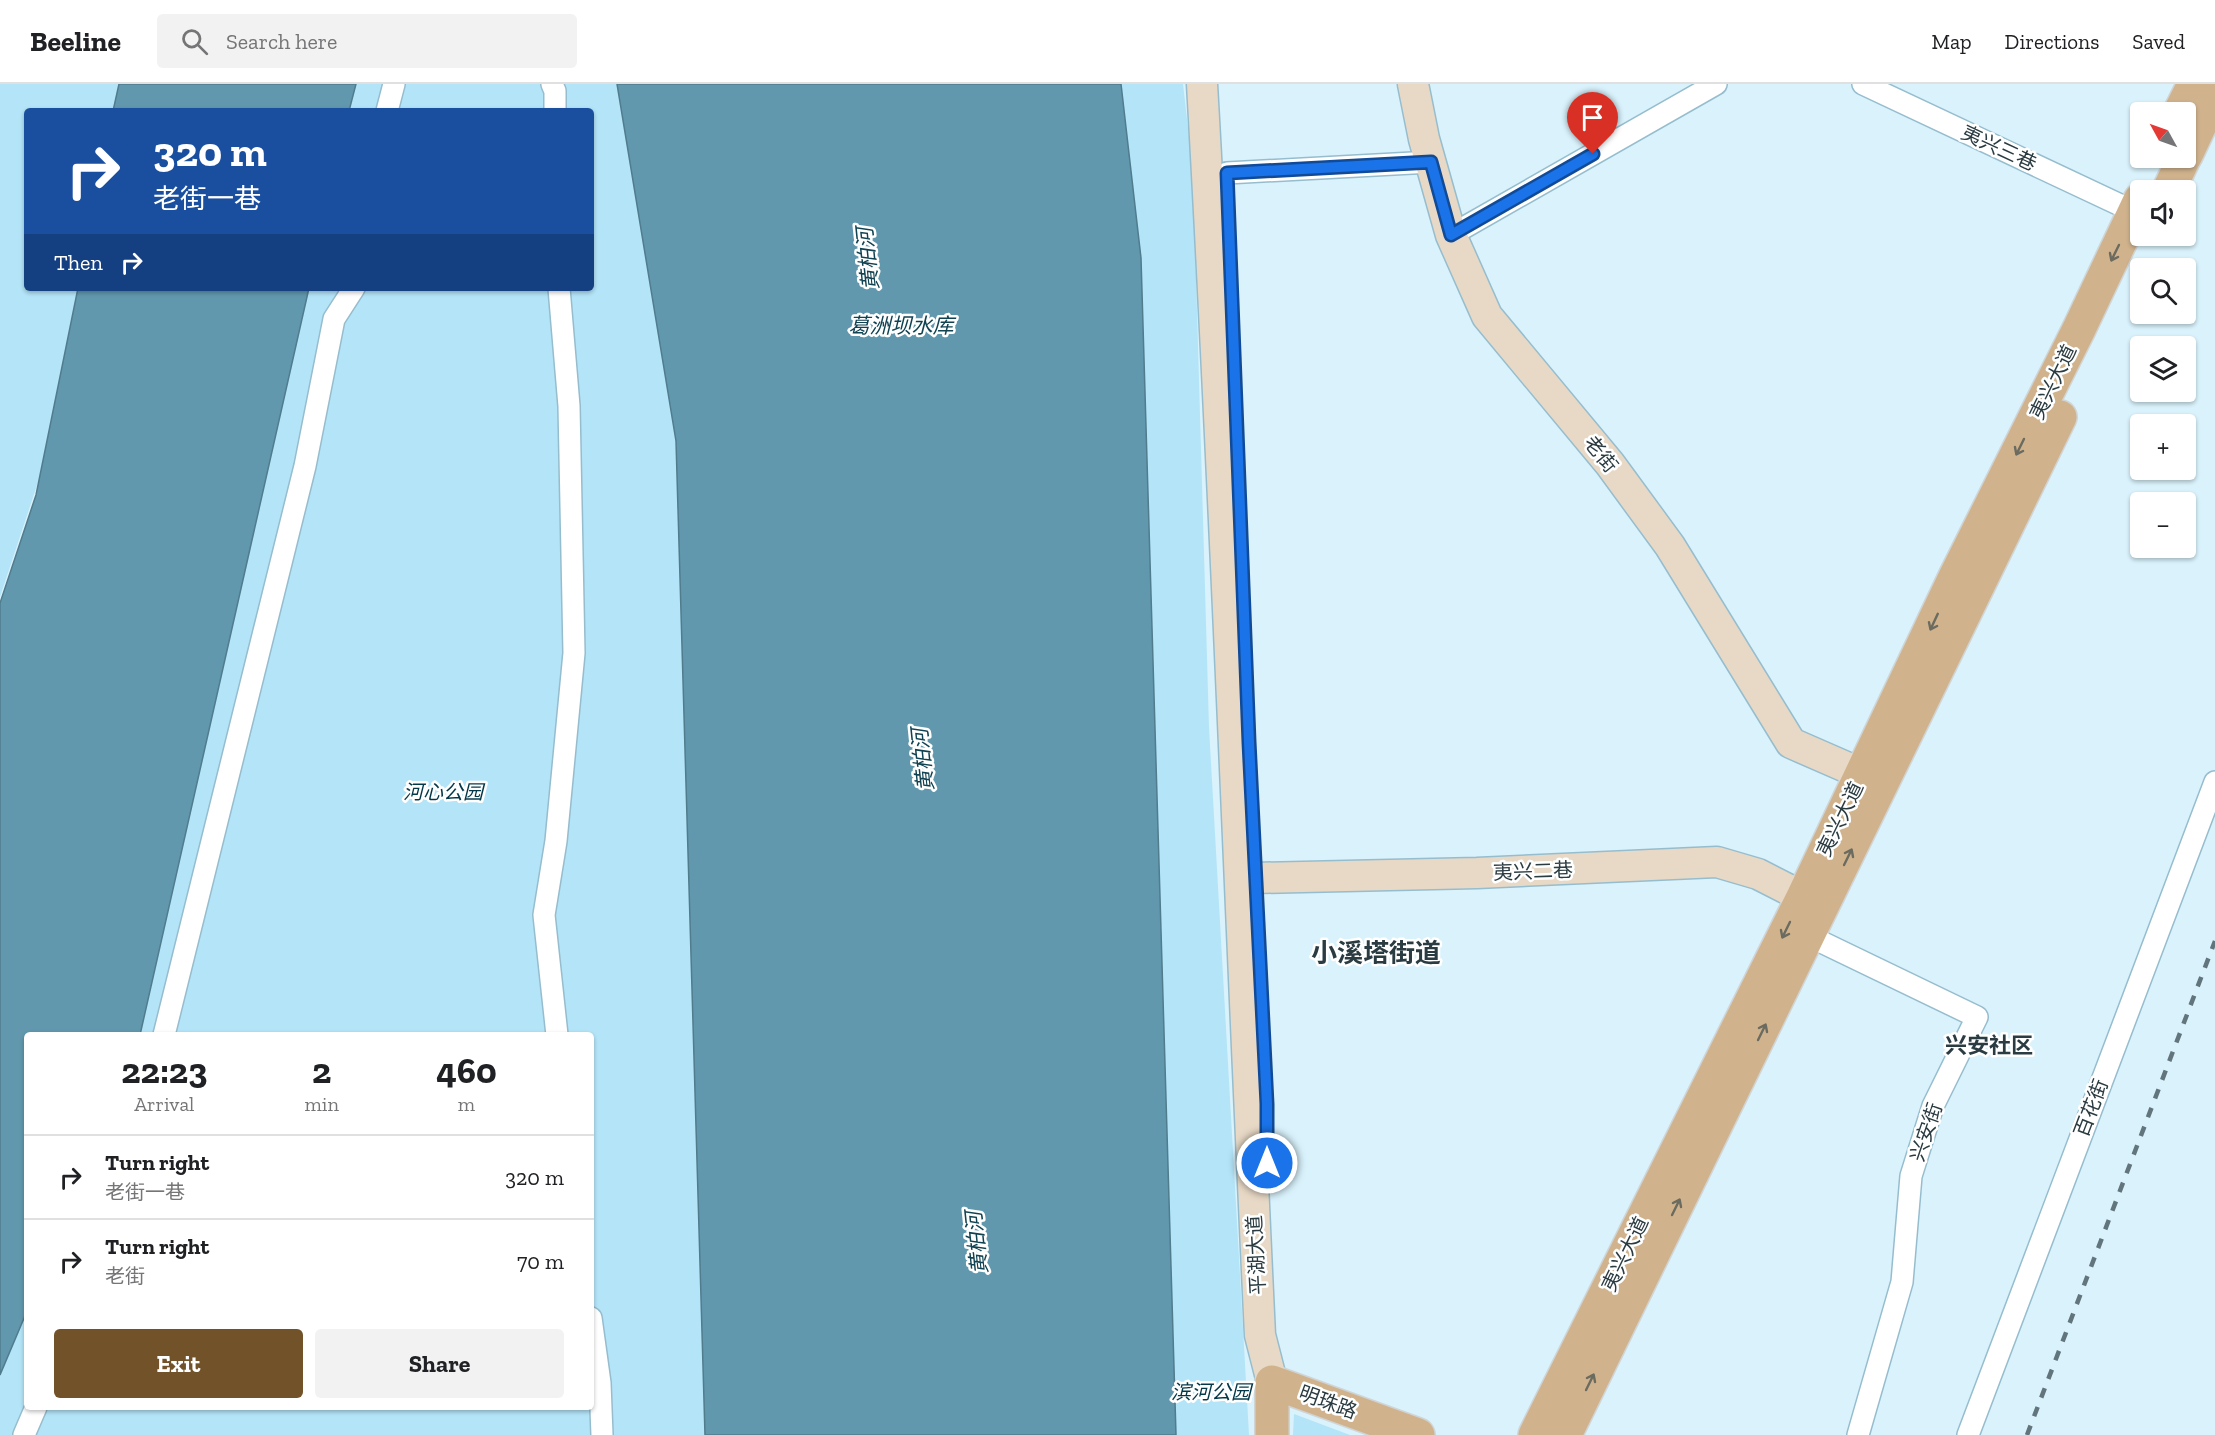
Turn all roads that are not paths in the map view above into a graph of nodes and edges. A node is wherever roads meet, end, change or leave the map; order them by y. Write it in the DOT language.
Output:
graph roads {
  1 [pos="394,84"];
  2 [pos="552,84"];
  3 [pos="1202,84"];
  4 [pos="1223,84"];
  5 [pos="1413,84"];
  6 [pos="1716,84"];
  7 [pos="1863,84"];
  8 [pos="2193,84"];
  9 [pos="2215,93"];
  10 [pos="2185,102"];
  11 [pos="388,108"];
  12 [pos="555,108"];
  13 [pos="2196,133"];
  14 [pos="1431,162"];
  15 [pos="1227,173"];
  16 [pos="2130,204"];
  17 [pos="2130,233"];
  18 [pos="1451,235"];
  19 [pos="2130,235"];
  20 [pos="352,291"];
  21 [pos="559,291"];
  22 [pos="1862,774"];
  23 [pos="2215,782"];
  24 [pos="1255,878"];
  25 [pos="1803,897"];
  26 [pos="1809,936"];
  27 [pos="165,1032"];
  28 [pos="556,1032"];
  29 [pos="594,1340"];
  30 [pos="1272,1382"];
  31 [pos="35,1410"];
  32 [pos="24,1435"];
  33 [pos="602,1435"];
  34 [pos="1272,1435"];
  35 [pos="1418,1435"];
  36 [pos="1535,1435"];
  37 [pos="1565,1435"];
  38 [pos="1858,1435"];
  39 [pos="1968,1435"];
  1 -- 11 [label="street"];
  2 -- 12 [label="street"];
  3 -- 30 [label="main road, 平湖大道"];
  4 -- 15 [label="main road, 平湖大道"];
  5 -- 14 [label="main road, 老街"];
  6 -- 18 [label="street"];
  7 -- 16 [label="street, 夷兴三巷"];
  8 -- 10 [label="main road"];
  9 -- 13 [label="main road"];
  14 -- 15 [label="street"];
  14 -- 18 [label="main road, 老街"];
  15 -- 24 [label="main road, 平湖大道"];
  17 -- 22 [label="main road, 夷兴大道, one-way"];
  18 -- 22 [label="main road, 老街"];
  26 -- 19 [label="main road, 夷兴大道, one-way"];
  20 -- 27 [label="street"];
  21 -- 28 [label="street"];
  22 -- 25 [label="main road, 夷兴大道"];
  23 -- 39 [label="street, 百花街"];
  24 -- 25 [label="main road, 夷兴二巷"];
  24 -- 30 [label="main road, 平湖大道"];
  25 -- 36 [label="main road, 夷兴大道, one-way"];
  37 -- 26 [label="main road, 夷兴大道, one-way"];
  26 -- 38 [label="street, 兴安街"];
  29 -- 33 [label="street"];
  30 -- 34 [label="main road, 平湖大道"];
  30 -- 35 [label="main road, 明珠路"];
  31 -- 32 [label="street"];
}
